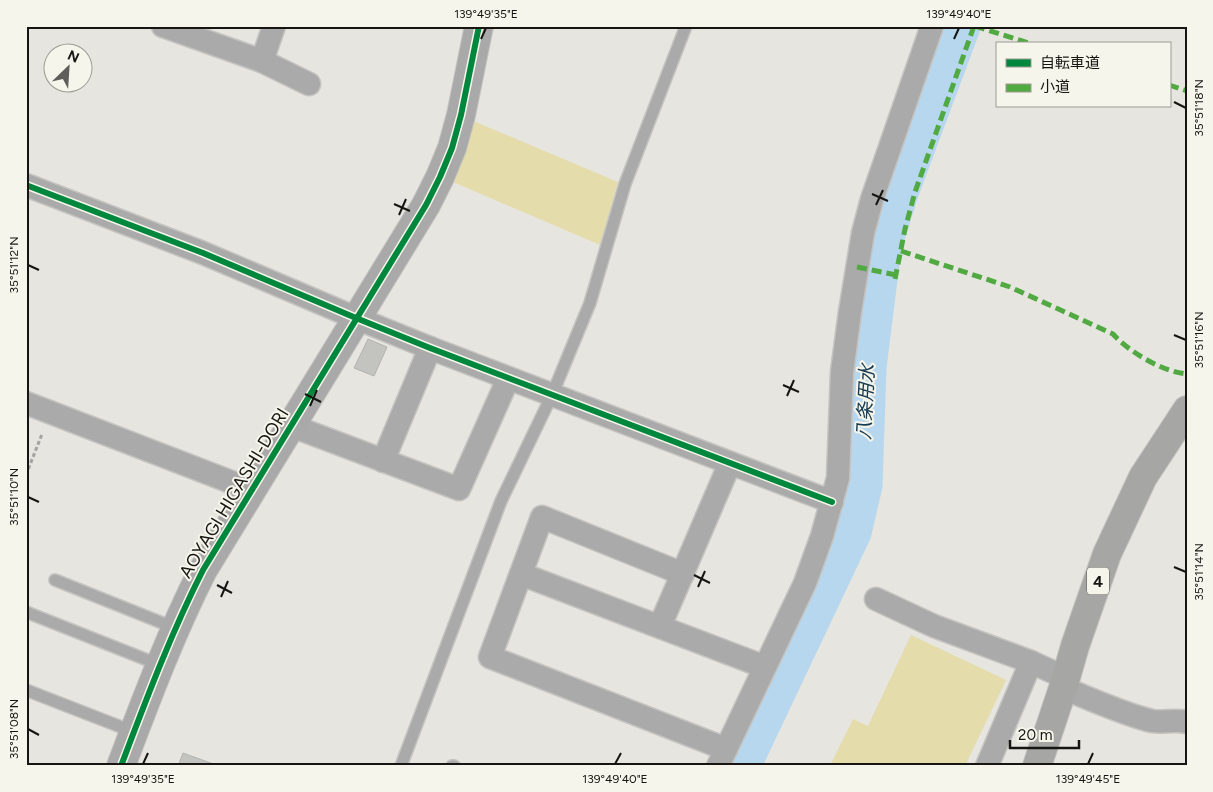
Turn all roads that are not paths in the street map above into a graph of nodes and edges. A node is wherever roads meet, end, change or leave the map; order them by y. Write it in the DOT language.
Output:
graph roads {
  1 [pos="163,26"];
  2 [pos="274,26"];
  3 [pos="479,26"];
  4 [pos="686,26"];
  5 [pos="932,26"];
  6 [pos="262,61"];
  7 [pos="309,84"];
  8 [pos="26,185"];
  9 [pos="356,318"];
  10 [pos="430,348"];
  11 [pos="508,379"];
  12 [pos="552,395"];
  13 [pos="26,403"];
  14 [pos="1187,410"];
  15 [pos="292,426"];
  16 [pos="383,461"];
  17 [pos="730,463"];
  18 [pos="252,490"];
  19 [pos="832,502"];
  20 [pos="521,574"];
  21 [pos="683,574"];
  22 [pos="55,580"];
  23 [pos="876,599"];
  24 [pos="26,612"];
  25 [pos="660,626"];
  26 [pos="175,628"];
  27 [pos="1031,662"];
  28 [pos="160,665"];
  29 [pos="765,667"];
  30 [pos="1065,683"];
  31 [pos="26,690"];
  32 [pos="1187,722"];
  33 [pos="134,732"];
  34 [pos="722,757"];
  35 [pos="121,766"];
  36 [pos="401,766"];
  37 [pos="987,766"];
  38 [pos="1037,766"];
  1 -- 6 [label="street"];
  2 -- 6 [label="street"];
  3 -- 9 [label="street, AOYAGI HIGASHI-DORI"];
  4 -- 12 [label="lane"];
  5 -- 19 [label="street"];
  6 -- 7 [label="street"];
  8 -- 9 [label="street"];
  9 -- 10 [label="street"];
  9 -- 15 [label="street, AOYAGI HIGASHI-DORI"];
  10 -- 11 [label="street"];
  10 -- 16 [label="street"];
  11 -- 12 [label="street"];
  11 -- 16 [label="street"];
  12 -- 17 [label="street"];
  12 -- 36 [label="lane"];
  13 -- 18 [label="street"];
  14 -- 30 [label="highway, 4"];
  15 -- 16 [label="street"];
  15 -- 18 [label="street, AOYAGI HIGASHI-DORI"];
  17 -- 19 [label="street"];
  17 -- 21 [label="street"];
  18 -- 26 [label="street, AOYAGI HIGASHI-DORI"];
  19 -- 29 [label="street"];
  20 -- 21 [label="street"];
  20 -- 25 [label="street"];
  20 -- 34 [label="street"];
  21 -- 25 [label="street"];
  22 -- 26 [label="lane"];
  23 -- 27 [label="street"];
  24 -- 28 [label="lane"];
  25 -- 29 [label="street"];
  26 -- 28 [label="street, AOYAGI HIGASHI-DORI"];
  27 -- 30 [label="street"];
  27 -- 37 [label="street"];
  28 -- 33 [label="street, AOYAGI HIGASHI-DORI"];
  29 -- 34 [label="street"];
  30 -- 32 [label="street"];
  30 -- 38 [label="highway, 4"];
  31 -- 33 [label="lane"];
  33 -- 35 [label="street, AOYAGI HIGASHI-DORI"];
}
